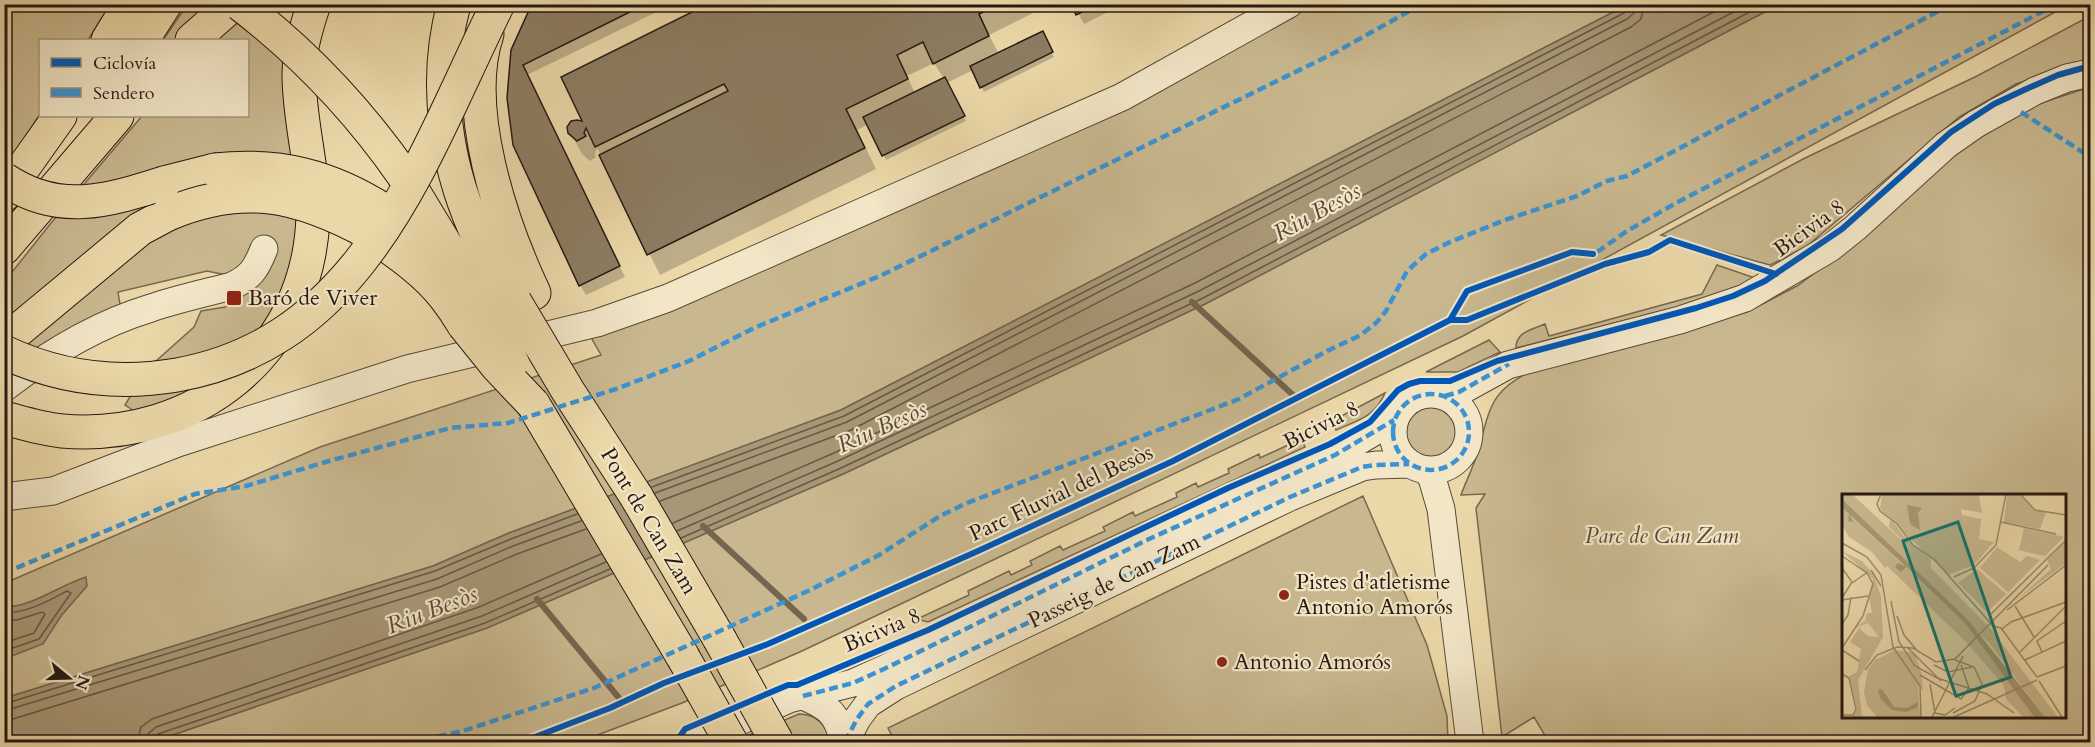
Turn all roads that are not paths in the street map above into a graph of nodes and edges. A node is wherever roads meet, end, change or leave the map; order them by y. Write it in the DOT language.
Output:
graph roads {
  1 [pos="130,4"];
  2 [pos="165,4"];
  3 [pos="233,4"];
  4 [pos="240,4"];
  5 [pos="314,4"];
  6 [pos="454,4"];
  7 [pos="497,4"];
  8 [pos="1289,4"];
  9 [pos="109,39"];
  10 [pos="143,39"];
  11 [pos="193,39"];
  12 [pos="2091,73"];
  13 [pos="59,117"];
  14 [pos="92,117"];
  15 [pos="116,117"];
  16 [pos="4,179"];
  17 [pos="4,195"];
  18 [pos="166,199"];
  19 [pos="377,222"];
  20 [pos="4,248"];
  21 [pos="264,249"];
  22 [pos="495,311"];
  23 [pos="4,342"];
  24 [pos="4,352"];
  25 [pos="4,388"];
  26 [pos="1445,396"];
  27 [pos="4,418"];
  28 [pos="1394,420"];
  29 [pos="1426,467"];
  30 [pos="4,497"];
  31 [pos="803,696"];
  32 [pos="693,742"];
  33 [pos="731,742"];
  34 [pos="777,742"];
  35 [pos="844,742"];
  36 [pos="1470,742"];
  1 -- 9 [label="highway"];
  2 -- 10 [label="highway"];
  3 -- 11 [label="highway"];
  4 -- 22 [label="highway, bridge"];
  5 -- 27 [label="highway"];
  6 -- 22 [label="highway"];
  7 -- 22 [label="highway"];
  7 -- 24 [label="highway, bridge"];
  8 -- 30 [label="street"];
  12 -- 26 [label="street"];
  13 -- 17 [label="highway"];
  14 -- 20 [label="highway"];
  15 -- 20 [label="highway"];
  16 -- 18 [label="highway, bridge"];
  18 -- 19 [label="highway, bridge"];
  18 -- 19 [label="highway, bridge"];
  18 -- 23 [label="highway"];
  19 -- 22 [label="highway"];
  21 -- 25 [label="street"];
  22 -- 33 [label="highway, Pont de Can Zam, bridge"];
  22 -- 34 [label="highway, Pont de Can Zam, bridge"];
  26 -- 28 [label="street"];
  26 -- 29 [label="street"];
  28 -- 29 [label="street"];
  28 -- 31 [label="street, Passeig de Can Zam"];
  29 -- 35 [label="street, Passeig de Can Zam"];
  29 -- 36 [label="street"];
  31 -- 32 [label="street, Passeig de Can Zam"];
  31 -- 35 [label="street"];
}
